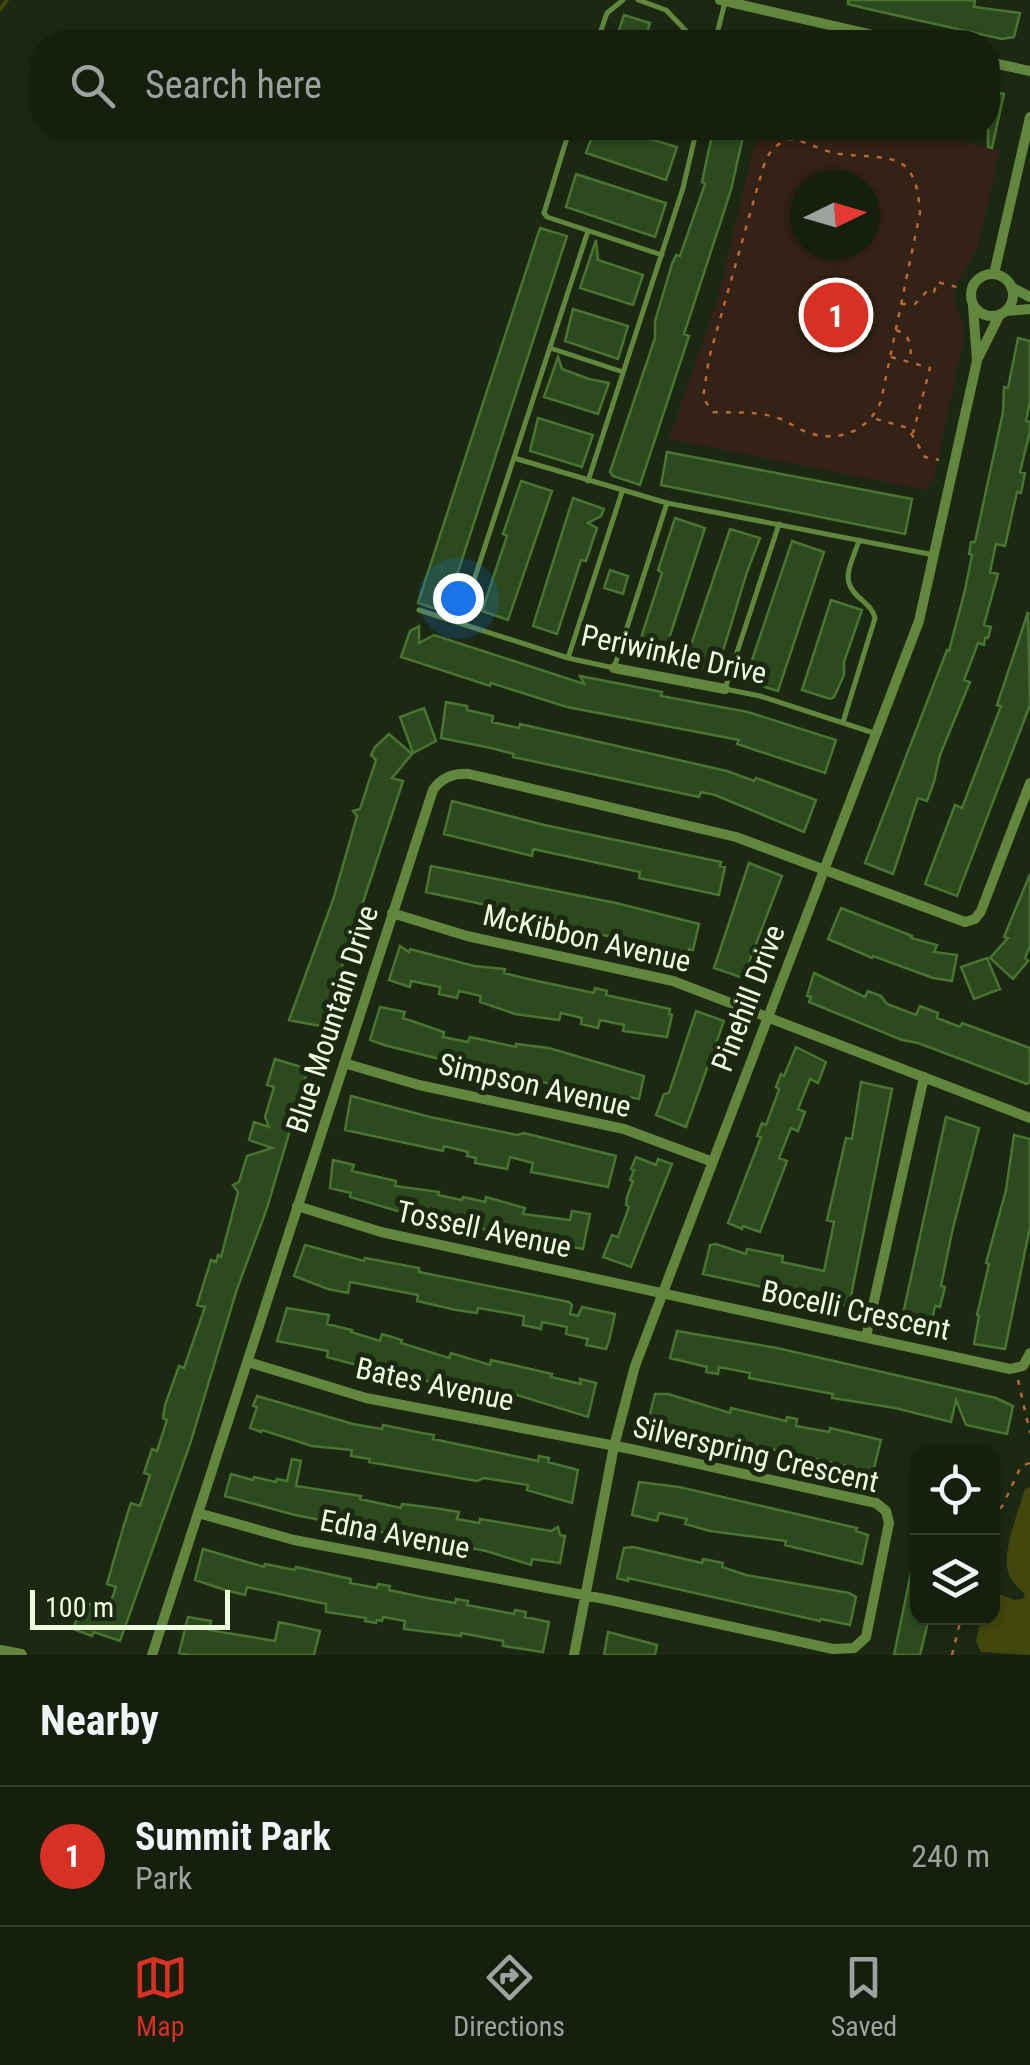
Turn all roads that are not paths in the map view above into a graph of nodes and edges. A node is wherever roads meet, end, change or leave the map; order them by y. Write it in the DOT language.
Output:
graph roads {
  1 [pos="623,0"];
  2 [pos="638,0"];
  3 [pos="722,1"];
  4 [pos="602,30"];
  5 [pos="686,30"];
  6 [pos="715,30"];
  7 [pos="851,30"];
  8 [pos="1000,65"];
  9 [pos="1030,71"];
  10 [pos="1030,117"];
  11 [pos="566,140"];
  12 [pos="693,140"];
  13 [pos="588,231"];
  14 [pos="662,255"];
  15 [pos="994,274"];
  16 [pos="1012,287"];
  17 [pos="1030,297"];
  18 [pos="973,306"];
  19 [pos="1030,309"];
  20 [pos="1002,314"];
  21 [pos="550,348"];
  22 [pos="976,361"];
  23 [pos="623,372"];
  24 [pos="514,458"];
  25 [pos="588,481"];
  26 [pos="622,492"];
  27 [pos="668,503"];
  28 [pos="779,524"];
  29 [pos="859,540"];
  30 [pos="935,555"];
  31 [pos="420,610"];
  32 [pos="460,623"];
  33 [pos="568,658"];
  34 [pos="614,668"];
  35 [pos="726,688"];
  36 [pos="843,722"];
  37 [pos="877,734"];
  38 [pos="1030,782"];
  39 [pos="824,871"];
  40 [pos="392,914"];
  41 [pos="768,1018"];
  42 [pos="344,1063"];
  43 [pos="924,1077"];
  44 [pos="1030,1118"];
  45 [pos="713,1162"];
  46 [pos="297,1206"];
  47 [pos="663,1293"];
  48 [pos="866,1337"];
  49 [pos="1030,1353"];
  50 [pos="248,1362"];
  51 [pos="614,1446"];
  52 [pos="198,1512"];
  53 [pos="586,1596"];
  54 [pos="0,1651"];
  55 [pos="21,1655"];
  56 [pos="152,1655"];
  57 [pos="574,1655"];
  1 -- 4 [label="lane"];
  2 -- 5 [label="lane"];
  3 -- 6 [label="lane"];
  3 -- 7 [label="street"];
  8 -- 9 [label="street"];
  10 -- 15 [label="street"];
  11 -- 13 [label="lane"];
  12 -- 14 [label="lane"];
  13 -- 14 [label="lane"];
  13 -- 21 [label="lane"];
  14 -- 23 [label="lane"];
  15 -- 16 [label="street"];
  15 -- 18 [label="street"];
  16 -- 17 [label="street"];
  16 -- 20 [label="street"];
  18 -- 20 [label="street"];
  18 -- 22 [label="street, Pinehill Drive"];
  19 -- 20 [label="street"];
  20 -- 22 [label="street, Pinehill Drive"];
  21 -- 23 [label="lane"];
  21 -- 24 [label="lane"];
  22 -- 30 [label="street, Pinehill Drive"];
  23 -- 25 [label="lane"];
  24 -- 25 [label="lane"];
  24 -- 32 [label="lane"];
  25 -- 26 [label="lane"];
  26 -- 27 [label="lane"];
  26 -- 33 [label="lane"];
  27 -- 28 [label="lane"];
  27 -- 34 [label="lane"];
  28 -- 29 [label="lane"];
  28 -- 35 [label="lane"];
  29 -- 30 [label="lane"];
  29 -- 36 [label="lane"];
  30 -- 37 [label="street, Pinehill Drive"];
  31 -- 32 [label="lane, Periwinkle Drive"];
  32 -- 33 [label="lane, Periwinkle Drive"];
  33 -- 34 [label="lane, Periwinkle Drive"];
  34 -- 35 [label="street, Periwinkle Drive"];
  35 -- 36 [label="lane, Periwinkle Drive"];
  36 -- 37 [label="lane, Periwinkle Drive"];
  37 -- 39 [label="street, Pinehill Drive"];
  38 -- 39 [label="street, Blue Mountain Drive"];
  39 -- 40 [label="street, Blue Mountain Drive"];
  39 -- 41 [label="street, Pinehill Drive"];
  40 -- 41 [label="street, McKibbon Avenue"];
  40 -- 42 [label="street, Blue Mountain Drive"];
  41 -- 43 [label="street"];
  41 -- 45 [label="street, Pinehill Drive"];
  42 -- 45 [label="street, Simpson Avenue"];
  42 -- 46 [label="street, Blue Mountain Drive"];
  43 -- 44 [label="street"];
  43 -- 48 [label="street"];
  45 -- 47 [label="street, Pinehill Drive"];
  46 -- 47 [label="street, Tossell Avenue"];
  46 -- 50 [label="street, Blue Mountain Drive"];
  47 -- 48 [label="street, Bocelli Crescent"];
  47 -- 51 [label="street, Pinehill Drive"];
  48 -- 49 [label="street, Bocelli Crescent"];
  50 -- 51 [label="street, Bates Avenue"];
  50 -- 52 [label="street, Blue Mountain Drive"];
  51 -- 53 [label="street, Pinehill Drive"];
  51 -- 53 [label="street, Silverspring Crescent"];
  52 -- 53 [label="street, Edna Avenue"];
  52 -- 56 [label="street, Blue Mountain Drive"];
  53 -- 57 [label="street, Pinehill Drive"];
  54 -- 55 [label="street"];
}
